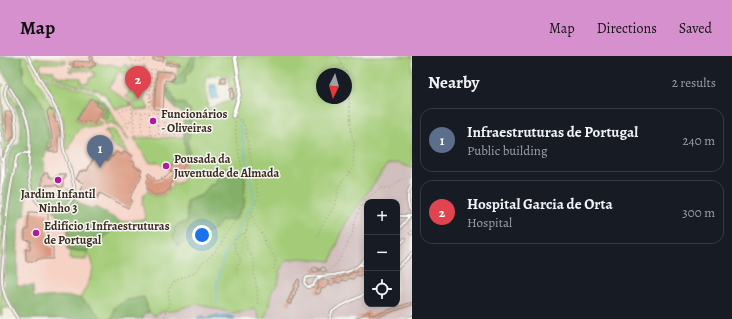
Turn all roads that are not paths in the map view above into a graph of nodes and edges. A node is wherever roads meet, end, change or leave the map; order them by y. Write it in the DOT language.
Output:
graph roads {
  1 [pos="28,56"];
  2 [pos="236,56"];
  3 [pos="7,85"];
  4 [pos="10,88"];
  5 [pos="233,116"];
  6 [pos="0,132"];
  7 [pos="30,153"];
  8 [pos="412,185"];
  9 [pos="1,186"];
  10 [pos="0,212"];
  11 [pos="412,214"];
  12 [pos="400,216"];
  13 [pos="409,216"];
  14 [pos="400,228"];
  15 [pos="405,239"];
  16 [pos="400,245"];
  17 [pos="412,254"];
  18 [pos="364,260"];
  19 [pos="364,265"];
  20 [pos="400,265"];
  21 [pos="358,266"];
  22 [pos="322,276"];
  23 [pos="364,294"];
  24 [pos="412,317"];
  25 [pos="18,319"];
  26 [pos="330,319"];
  27 [pos="407,319"];
  1 -- 7 [label="lane"];
  2 -- 5 [label="street"];
  3 -- 9 [label="lane"];
  4 -- 7 [label="lane"];
  6 -- 9 [label="lane"];
  7 -- 25 [label="lane"];
  8 -- 11 [label="lane"];
  9 -- 10 [label="lane"];
  11 -- 13 [label="lane"];
  12 -- 13 [label="lane"];
  13 -- 14 [label="lane"];
  15 -- 16 [label="lane"];
  17 -- 20 [label="lane"];
  18 -- 21 [label="lane"];
  19 -- 21 [label="lane"];
  21 -- 22 [label="lane"];
  22 -- 22 [label="lane"];
  23 -- 26 [label="lane"];
  24 -- 27 [label="lane"];
}
